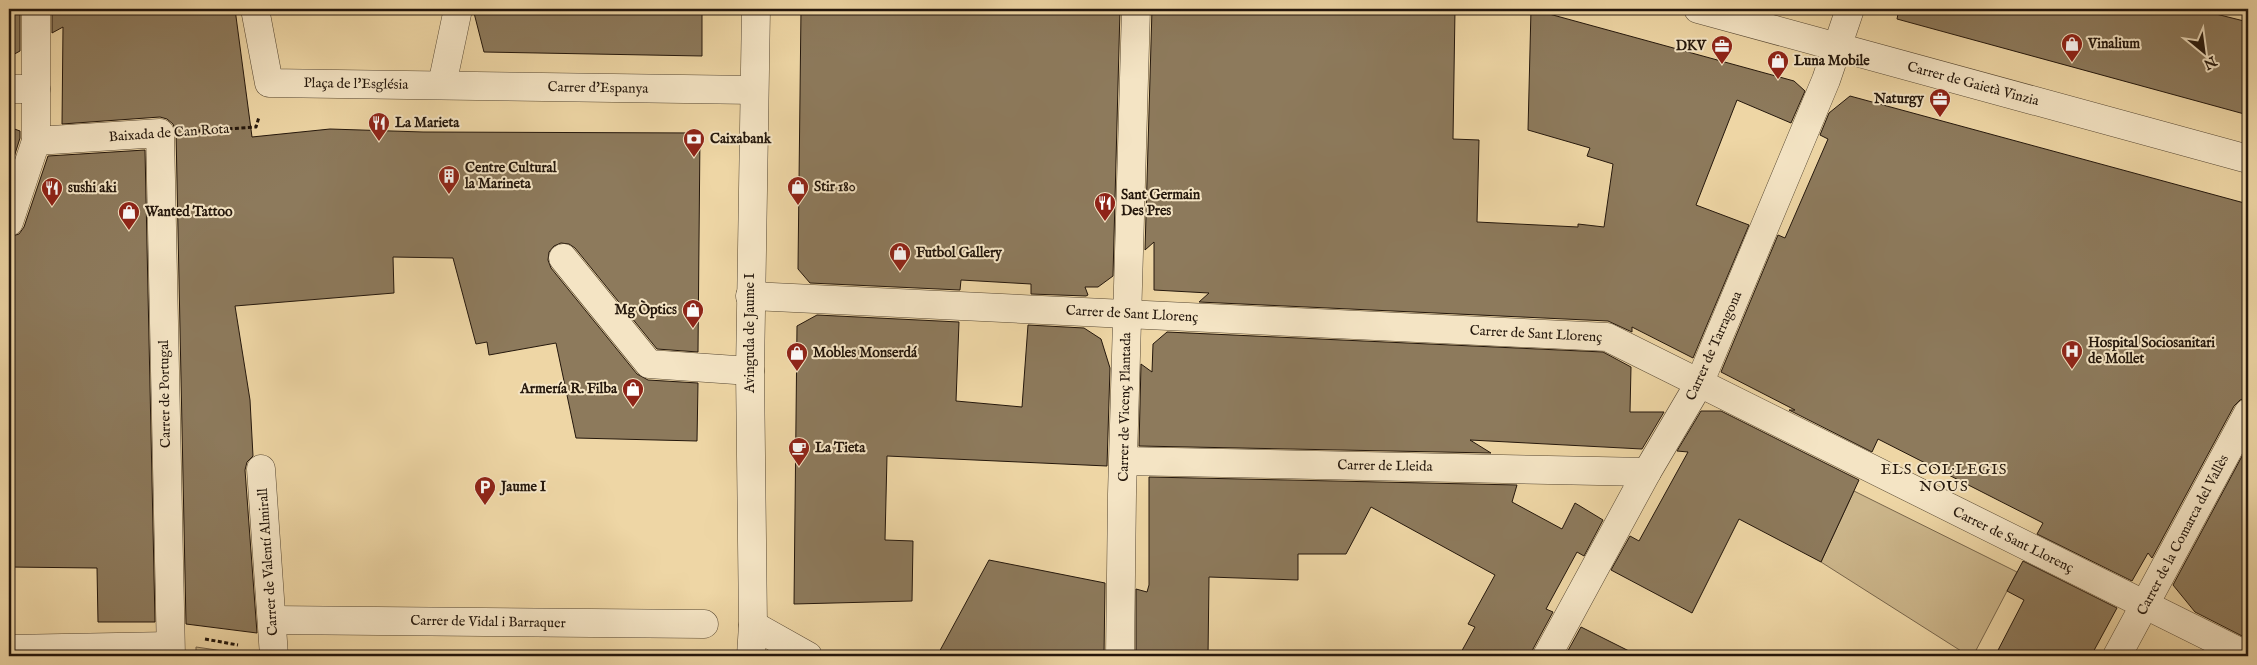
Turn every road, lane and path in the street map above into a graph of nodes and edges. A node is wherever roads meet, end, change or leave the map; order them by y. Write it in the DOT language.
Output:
graph roads {
  1 [pos="36,9"];
  2 [pos="255,9"];
  3 [pos="458,9"];
  4 [pos="756,9"];
  5 [pos="1136,9"];
  6 [pos="1698,9"];
  7 [pos="1850,9"];
  8 [pos="1838,48"];
  9 [pos="269,83"];
  10 [pos="442,85"];
  11 [pos="9,89"];
  12 [pos="36,89"];
  13 [pos="754,90"];
  14 [pos="160,133"];
  15 [pos="36,141"];
  16 [pos="2248,159"];
  17 [pos="9,222"];
  18 [pos="564,258"];
  19 [pos="750,296"];
  20 [pos="1127,315"];
  21 [pos="750,372"];
  22 [pos="1700,384"];
  23 [pos="2248,413"];
  24 [pos="1124,461"];
  25 [pos="261,469"];
  26 [pos="1647,472"];
  27 [pos="2144,606"];
  28 [pos="272,620"];
  29 [pos="704,624"];
  30 [pos="753,625"];
  31 [pos="9,649"];
  32 [pos="170,651"];
  33 [pos="274,654"];
  34 [pos="750,656"];
  35 [pos="765,656"];
  36 [pos="808,656"];
  37 [pos="1120,656"];
  38 [pos="1547,656"];
  39 [pos="2116,656"];
  40 [pos="2248,656"];
  1 -- 12 [label="street"];
  2 -- 9 [label="street"];
  3 -- 10 [label="street"];
  4 -- 13 [label="street, Avinguda de Jaume I"];
  5 -- 20 [label="street, Carrer de Vicenç Plantada"];
  6 -- 8 [label="street, Carrer de Gaietà Vinzia"];
  7 -- 8 [label="street, Carrer de Tarragona"];
  8 -- 16 [label="street, Carrer de Gaietà Vinzia"];
  8 -- 22 [label="street, Carrer de Tarragona"];
  9 -- 10 [label="street, Plaça de l'Església"];
  9 -- 14 [label="path, Baixada de Can Rota"];
  10 -- 13 [label="street, Carrer d'Espanya"];
  11 -- 12 [label="street"];
  12 -- 15 [label="street"];
  13 -- 19 [label="street, Avinguda de Jaume I"];
  14 -- 15 [label="street, Baixada de Can Rota"];
  14 -- 32 [label="street, Carrer de Portugal"];
  15 -- 17 [label="street"];
  18 -- 21 [label="street"];
  19 -- 20 [label="street, Carrer de Sant Llorenç"];
  19 -- 21 [label="street, Avinguda de Jaume I"];
  20 -- 22 [label="street, Carrer de Sant Llorenç"];
  20 -- 24 [label="street, Carrer de Vicenç Plantada"];
  21 -- 30 [label="street, Avinguda de Jaume I"];
  22 -- 26 [label="street, Carrer de Tarragona"];
  22 -- 27 [label="street, Carrer de Sant Llorenç"];
  23 -- 27 [label="street, Carrer de la Comarca del Vallès"];
  24 -- 26 [label="street, Carrer de Lleida"];
  24 -- 37 [label="street, Carrer de Vicenç Plantada"];
  25 -- 28 [label="street, Carrer de Valentí Almirall"];
  26 -- 38 [label="street, Carrer de Tarragona"];
  27 -- 39 [label="street, Carrer de la Comarca del Vallès"];
  27 -- 40 [label="street, Carrer de Sant Llorenç"];
  28 -- 29 [label="street, Carrer de Vidal i Barraquer"];
  28 -- 33 [label="street, Carrer de Valentí Almirall"];
  30 -- 34 [label="street, Avinguda de Jaume I"];
  30 -- 35 [label="street"];
  30 -- 36 [label="street"];
  31 -- 32 [label="street"];
  32 -- 33 [label="path"];
}
